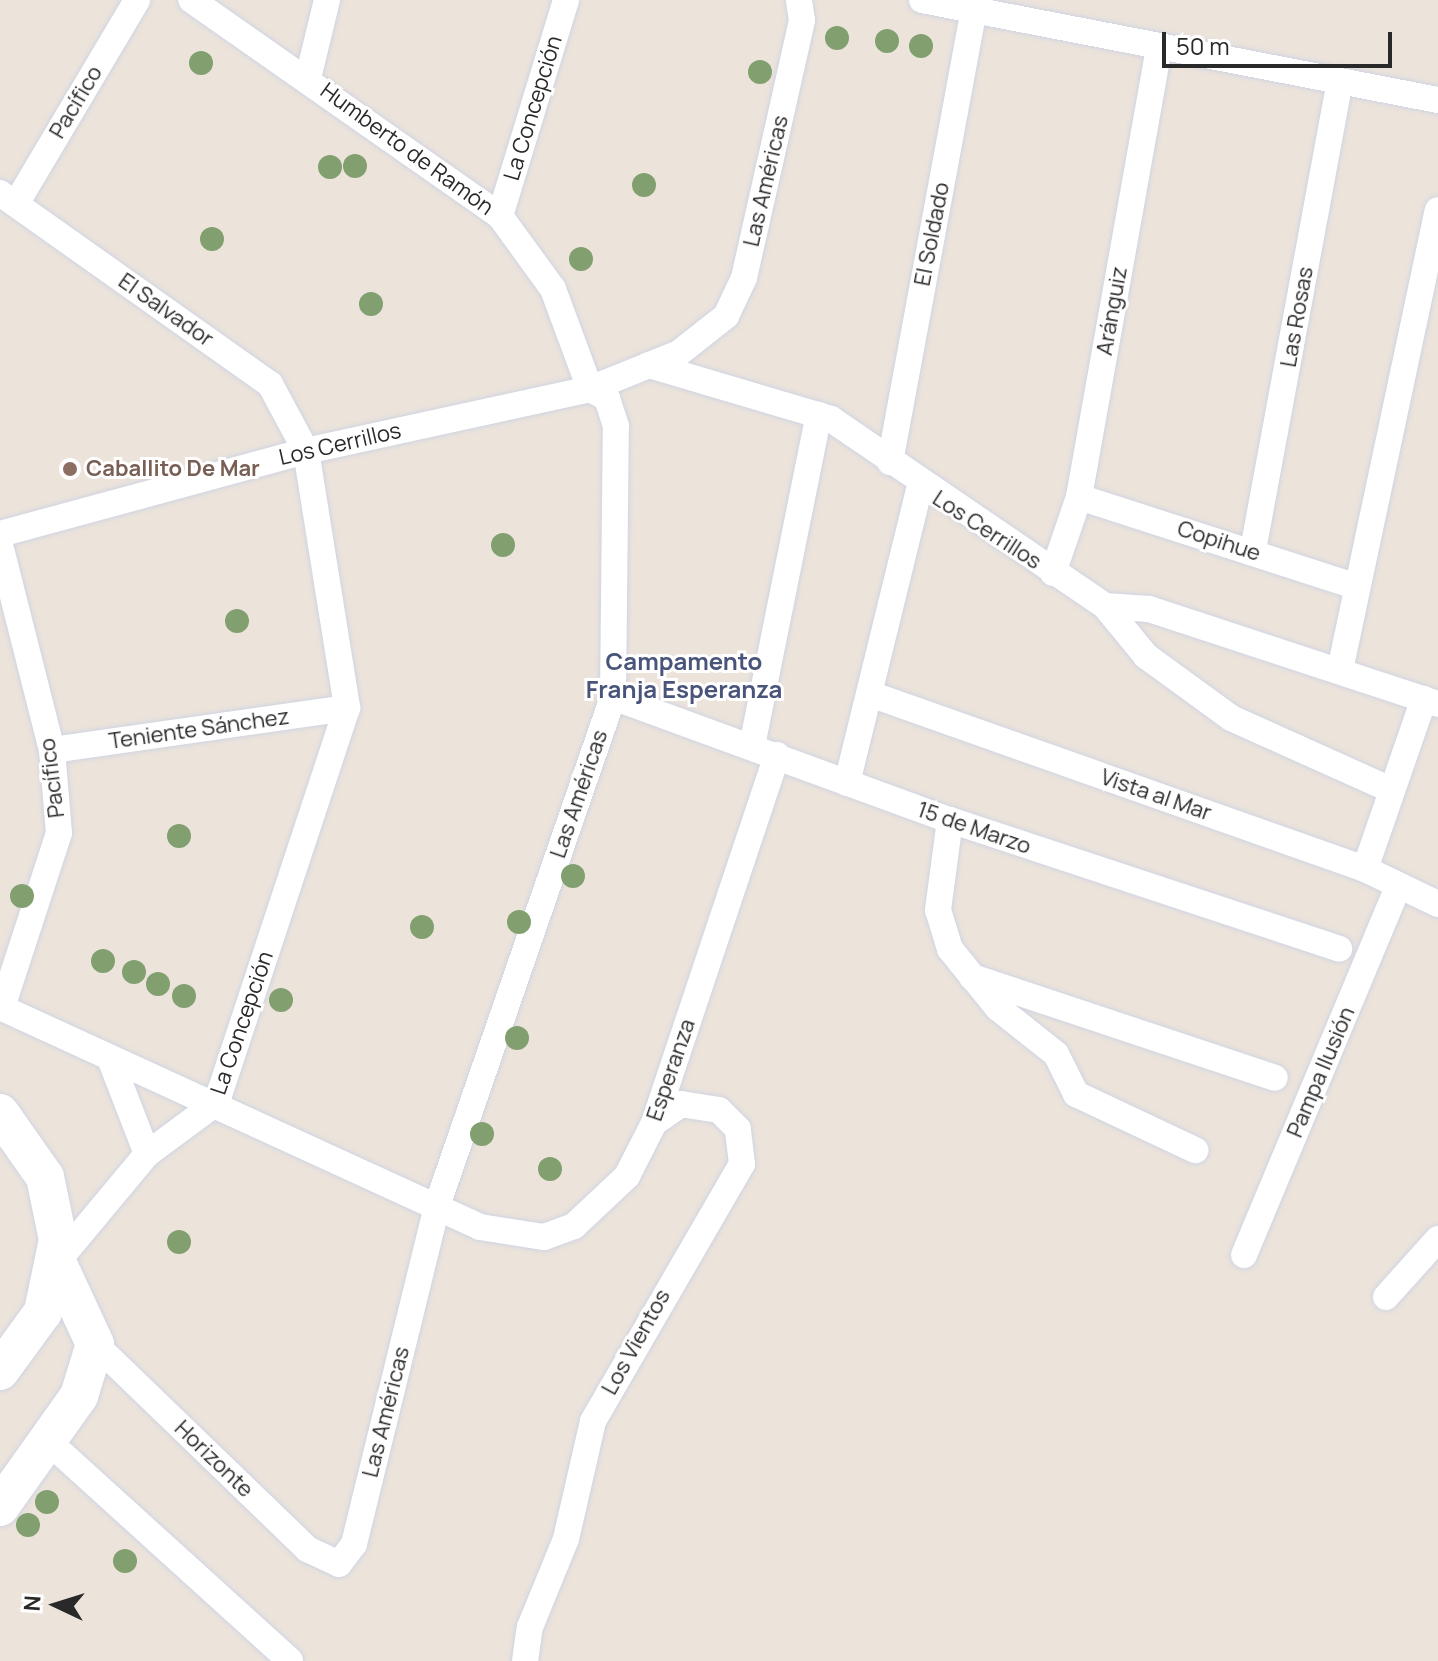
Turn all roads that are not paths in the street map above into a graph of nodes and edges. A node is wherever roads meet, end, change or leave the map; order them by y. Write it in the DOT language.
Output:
graph roads {
  1 [pos="137,0"];
  2 [pos="191,0"];
  3 [pos="327,0"];
  4 [pos="566,0"];
  5 [pos="799,0"];
  6 [pos="922,0"];
  7 [pos="975,3"];
  8 [pos="1159,46"];
  9 [pos="308,78"];
  10 [pos="1339,84"];
  11 [pos="1438,100"];
  12 [pos="8,198"];
  13 [pos="1438,210"];
  14 [pos="500,216"];
  15 [pos="649,365"];
  16 [pos="590,389"];
  17 [pos="819,415"];
  18 [pos="306,451"];
  19 [pos="890,462"];
  20 [pos="920,486"];
  21 [pos="1079,497"];
  22 [pos="0,534"];
  23 [pos="0,545"];
  24 [pos="1253,550"];
  25 [pos="1053,573"];
  26 [pos="1357,587"];
  27 [pos="1105,606"];
  28 [pos="1340,670"];
  29 [pos="870,694"];
  30 [pos="613,697"];
  31 [pos="1431,701"];
  32 [pos="347,708"];
  33 [pos="752,746"];
  34 [pos="52,750"];
  35 [pos="777,755"];
  36 [pos="847,783"];
  37 [pos="1389,789"];
  38 [pos="950,820"];
  39 [pos="1365,869"];
  40 [pos="1397,889"];
  41 [pos="1438,904"];
  42 [pos="1339,949"];
  43 [pos="972,977"];
  44 [pos="1,1007"];
  45 [pos="111,1061"];
  46 [pos="1275,1078"];
  47 [pos="216,1103"];
  48 [pos="0,1113"];
  49 [pos="654,1123"];
  50 [pos="1195,1150"];
  51 [pos="147,1154"];
  52 [pos="438,1203"];
  53 [pos="1438,1239"];
  54 [pos="1244,1255"];
  55 [pos="57,1262"];
  56 [pos="1386,1297"];
  57 [pos="95,1344"];
  58 [pos="0,1371"];
  59 [pos="50,1443"];
  60 [pos="0,1507"];
  61 [pos="339,1564"];
  62 [pos="290,1661"];
  63 [pos="525,1661"];
  1 -- 12 [label="street, Pacífico"];
  2 -- 9 [label="street, Humberto de Ramón"];
  3 -- 9 [label="street"];
  4 -- 14 [label="street, La Concepción"];
  5 -- 15 [label="street, Las Américas"];
  6 -- 7 [label="street"];
  7 -- 8 [label="street"];
  7 -- 19 [label="street, El Soldado"];
  8 -- 10 [label="street"];
  8 -- 21 [label="street, Aránguiz"];
  9 -- 14 [label="street, Humberto de Ramón"];
  10 -- 11 [label="street"];
  10 -- 24 [label="street, Las Rosas"];
  12 -- 18 [label="street, El Salvador"];
  13 -- 26 [label="street"];
  14 -- 16 [label="street, Humberto de Ramón"];
  15 -- 16 [label="street, Las Américas"];
  15 -- 17 [label="street, Los Cerrillos"];
  16 -- 18 [label="street, Los Cerrillos"];
  16 -- 30 [label="street, Las Américas"];
  17 -- 19 [label="street, Los Cerrillos"];
  17 -- 33 [label="street"];
  18 -- 22 [label="street, Los Cerrillos"];
  18 -- 32 [label="street, La Concepción"];
  19 -- 20 [label="street, Los Cerrillos"];
  20 -- 25 [label="street, Los Cerrillos"];
  20 -- 29 [label="street"];
  21 -- 24 [label="street, Copihue"];
  21 -- 25 [label="street, Aránguiz"];
  23 -- 34 [label="street, Pacífico"];
  24 -- 26 [label="street, Copihue"];
  25 -- 27 [label="street, Los Cerrillos"];
  26 -- 28 [label="street"];
  27 -- 28 [label="street, Los Cerrillos"];
  27 -- 37 [label="street, Los Cerrillos"];
  28 -- 31 [label="street, Los Cerrillos"];
  29 -- 36 [label="street"];
  29 -- 39 [label="street, Vista al Mar"];
  30 -- 33 [label="street, 15 de Marzo"];
  30 -- 52 [label="street, Las Américas"];
  31 -- 37 [label="street"];
  32 -- 34 [label="street, Teniente Sánchez"];
  32 -- 47 [label="street, La Concepción"];
  33 -- 35 [label="street, 15 de Marzo"];
  34 -- 44 [label="street, Pacífico"];
  35 -- 36 [label="street, 15 de Marzo"];
  35 -- 49 [label="street, Esperanza"];
  36 -- 38 [label="street, 15 de Marzo"];
  37 -- 39 [label="street"];
  38 -- 42 [label="street, 15 de Marzo"];
  38 -- 43 [label="street"];
  39 -- 40 [label="street, Vista al Mar"];
  40 -- 41 [label="street, Vista al Mar"];
  40 -- 54 [label="street, Pampa Ilusión"];
  43 -- 46 [label="street"];
  43 -- 50 [label="street"];
  44 -- 45 [label="street, Esperanza"];
  45 -- 47 [label="street, Esperanza"];
  45 -- 51 [label="street"];
  47 -- 51 [label="street, La Concepción"];
  47 -- 52 [label="street, Esperanza"];
  48 -- 55 [label="main road"];
  49 -- 52 [label="street, Esperanza"];
  49 -- 63 [label="street, Los Vientos"];
  51 -- 55 [label="street, La Concepción"];
  52 -- 61 [label="street, Las Américas"];
  53 -- 56 [label="street"];
  55 -- 57 [label="main road"];
  55 -- 58 [label="main road"];
  57 -- 59 [label="main road"];
  57 -- 61 [label="street, Horizonte"];
  59 -- 60 [label="main road"];
  59 -- 62 [label="street"];
}
